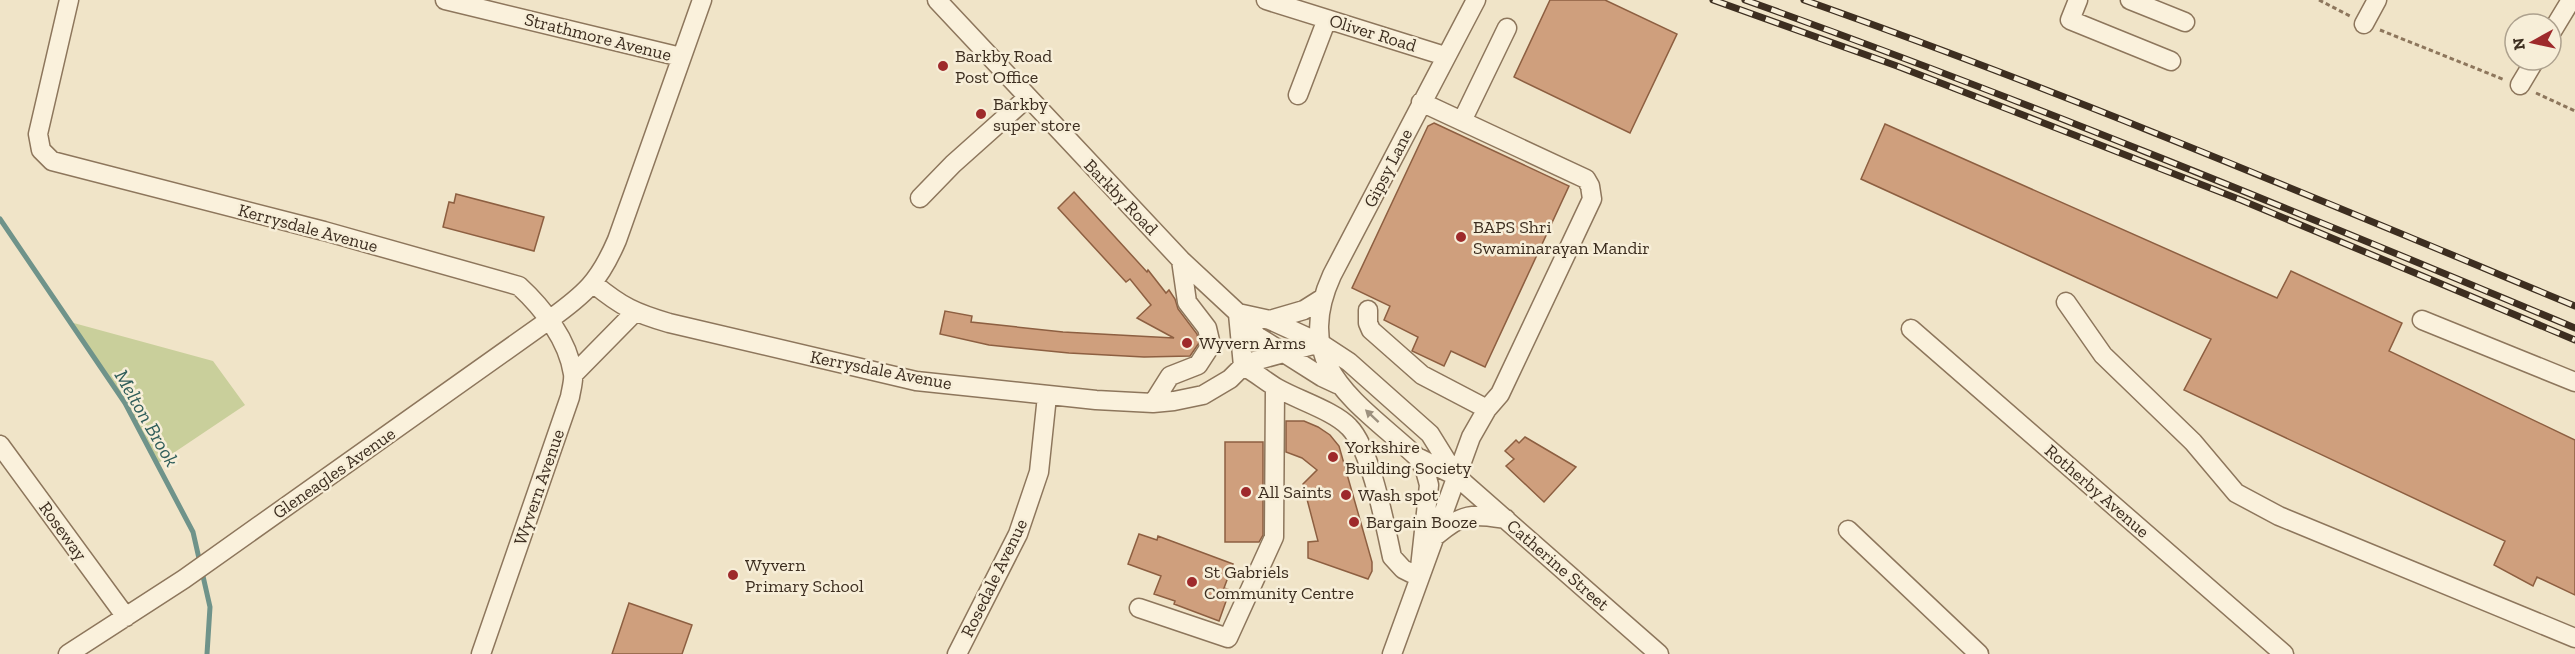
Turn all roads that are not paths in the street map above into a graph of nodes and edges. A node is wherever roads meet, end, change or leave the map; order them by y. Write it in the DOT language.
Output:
graph roads {
  1 [pos="69,0"];
  2 [pos="445,0"];
  3 [pos="702,0"];
  4 [pos="937,0"];
  5 [pos="1266,0"];
  6 [pos="1476,0"];
  7 [pos="2078,0"];
  8 [pos="2130,0"];
  9 [pos="2377,0"];
  10 [pos="2571,0"];
  11 [pos="2563,13"];
  12 [pos="1327,19"];
  13 [pos="2185,22"];
  14 [pos="2364,24"];
  15 [pos="1507,28"];
  16 [pos="1445,56"];
  17 [pos="681,57"];
  18 [pos="2171,61"];
  19 [pos="2528,72"];
  20 [pos="2520,85"];
  21 [pos="1298,95"];
  22 [pos="1027,98"];
  23 [pos="1422,102"];
  24 [pos="1462,121"];
  25 [pos="920,198"];
  26 [pos="1181,260"];
  27 [pos="594,284"];
  28 [pos="1323,298"];
  29 [pos="2066,302"];
  30 [pos="1368,310"];
  31 [pos="634,313"];
  32 [pos="1238,313"];
  33 [pos="1270,320"];
  34 [pos="2422,320"];
  35 [pos="549,321"];
  36 [pos="1911,328"];
  37 [pos="1320,343"];
  38 [pos="1281,352"];
  39 [pos="1243,366"];
  40 [pos="573,375"];
  41 [pos="2575,382"];
  42 [pos="1339,385"];
  43 [pos="1275,387"];
  44 [pos="1047,396"];
  45 [pos="1153,403"];
  46 [pos="1487,409"];
  47 [pos="0,445"];
  48 [pos="1417,457"];
  49 [pos="1456,476"];
  50 [pos="1506,519"];
  51 [pos="1848,530"];
  52 [pos="1437,535"];
  53 [pos="1419,577"];
  54 [pos="1139,608"];
  55 [pos="126,617"];
  56 [pos="2575,638"];
  57 [pos="68,654"];
  58 [pos="481,654"];
  59 [pos="957,654"];
  60 [pos="1392,654"];
  61 [pos="1659,654"];
  62 [pos="1979,654"];
  63 [pos="2284,654"];
  1 -- 35 [label="street, Kerrysdale Avenue"];
  2 -- 17 [label="street, Strathmore Avenue"];
  3 -- 17 [label="street"];
  4 -- 22 [label="street, Barkby Road"];
  5 -- 12 [label="street, Oliver Road"];
  6 -- 16 [label="street, Gipsy Lane"];
  7 -- 18 [label="street"];
  8 -- 13 [label="street"];
  9 -- 14 [label="street"];
  10 -- 11 [label="street"];
  12 -- 16 [label="street, Oliver Road"];
  12 -- 21 [label="street"];
  15 -- 24 [label="street"];
  16 -- 23 [label="street, Gipsy Lane"];
  17 -- 27 [label="street"];
  19 -- 20 [label="street"];
  22 -- 25 [label="street"];
  22 -- 26 [label="street, Barkby Road"];
  23 -- 24 [label="street, Gipsy Lane"];
  23 -- 28 [label="street, Gipsy Lane"];
  24 -- 46 [label="street, Gipsy Lane"];
  26 -- 32 [label="street, Barkby Road"];
  26 -- 45 [label="street"];
  27 -- 31 [label="street, Kerrysdale Avenue"];
  27 -- 35 [label="street, Gleneagles Avenue"];
  28 -- 33 [label="street"];
  28 -- 37 [label="street, Gipsy Lane"];
  29 -- 56 [label="street"];
  30 -- 46 [label="street"];
  31 -- 40 [label="street"];
  31 -- 44 [label="street, Kerrysdale Avenue"];
  32 -- 33 [label="street"];
  32 -- 38 [label="street, Barkby Road"];
  32 -- 39 [label="street"];
  33 -- 37 [label="street"];
  34 -- 41 [label="street"];
  35 -- 40 [label="street, Wyvern Avenue"];
  35 -- 55 [label="street, Gleneagles Avenue"];
  36 -- 63 [label="street, Rotherby Avenue"];
  37 -- 38 [label="street, Kerrysdale Avenue"];
  37 -- 42 [label="street, Gipsy Lane"];
  37 -- 49 [label="street"];
  38 -- 39 [label="street, Kerrysdale Avenue"];
  38 -- 42 [label="street, Barkby Road"];
  39 -- 43 [label="street"];
  39 -- 45 [label="street, Kerrysdale Avenue"];
  40 -- 58 [label="street, Wyvern Avenue"];
  48 -- 42 [label="street, Gipsy Lane, one-way"];
  43 -- 53 [label="street"];
  43 -- 54 [label="street"];
  44 -- 45 [label="street, Kerrysdale Avenue"];
  44 -- 59 [label="street, Rosedale Avenue"];
  46 -- 49 [label="street, Gipsy Lane"];
  47 -- 55 [label="street, Roseway"];
  48 -- 49 [label="street"];
  48 -- 53 [label="street, Gipsy Lane"];
  49 -- 50 [label="street, Catherine Street"];
  49 -- 52 [label="street, Gipsy Lane"];
  50 -- 52 [label="street"];
  50 -- 61 [label="street, Catherine Street"];
  51 -- 62 [label="street"];
  52 -- 53 [label="street, Gipsy Lane"];
  53 -- 60 [label="street, Gipsy Lane"];
  55 -- 57 [label="street, Gleneagles Avenue"];
}
